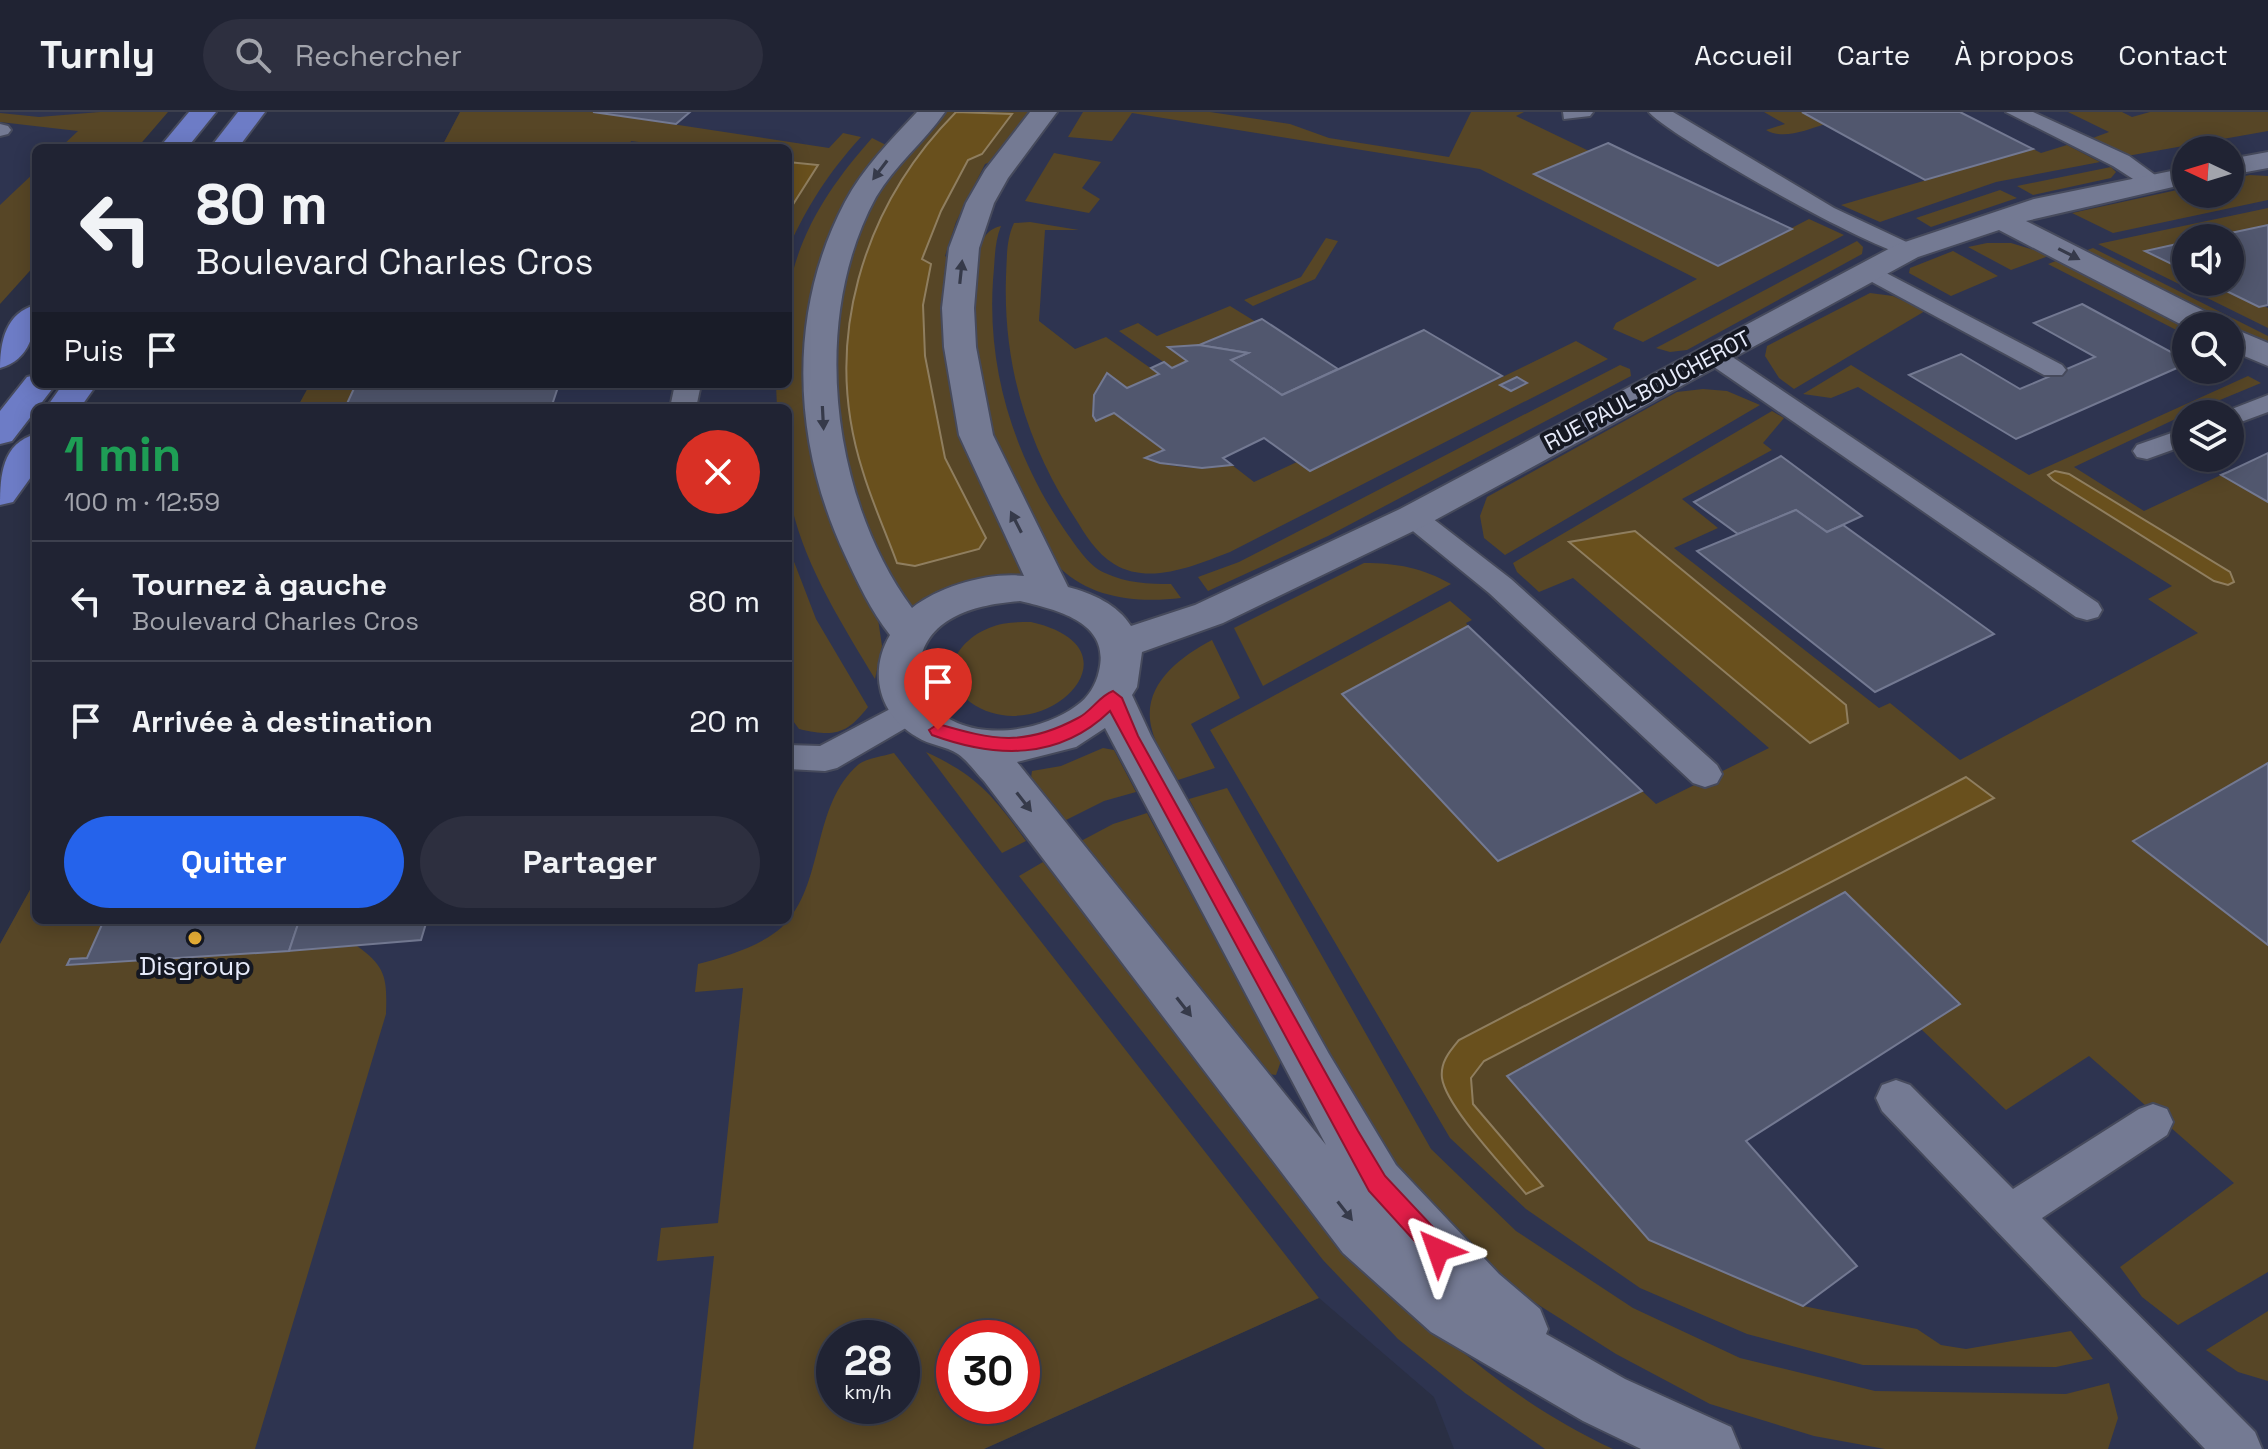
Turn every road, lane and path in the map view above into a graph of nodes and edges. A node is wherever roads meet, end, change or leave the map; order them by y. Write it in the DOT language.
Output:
graph roads {
  1 [pos="203,112"];
  2 [pos="252,112"];
  3 [pos="932,112"];
  4 [pos="1044,112"];
  5 [pos="1659,112"];
  6 [pos="2016,112"];
  7 [pos="176,144"];
  8 [pos="227,144"];
  9 [pos="2268,160"];
  10 [pos="2244,164"];
  11 [pos="2171,180"];
  12 [pos="1999,218"];
  13 [pos="1907,251"];
  14 [pos="1869,271"];
  15 [pos="2182,312"];
  16 [pos="32,319"];
  17 [pos="2244,344"];
  18 [pos="1713,355"];
  19 [pos="2268,356"];
  20 [pos="0,358"];
  21 [pos="2053,370"];
  22 [pos="36,388"];
  23 [pos="2268,403"];
  24 [pos="2244,412"];
  25 [pos="0,434"];
  26 [pos="2172,441"];
  27 [pos="32,450"];
  28 [pos="2147,451"];
  29 [pos="0,494"];
  30 [pos="1413,517"];
  31 [pos="1051,592"];
  32 [pos="2087,610"];
  33 [pos="911,632"];
  34 [pos="1122,644"];
  35 [pos="1113,698"];
  36 [pos="911,710"];
  37 [pos="973,743"];
  38 [pos="792,757"];
  39 [pos="1705,774"];
  40 [pos="1896,1098"];
  41 [pos="2153,1122"];
  42 [pos="2010,1215"];
  43 [pos="1604,1400"];
  44 [pos="1709,1449"];
  45 [pos="2238,1449"];
  1 -- 7 [label="highway"];
  2 -- 8 [label="highway"];
  3 -- 33 [label="street, one-way"];
  31 -- 4 [label="street, one-way"];
  5 -- 13 [label="lane"];
  6 -- 11 [label="lane"];
  9 -- 10 [label="street"];
  11 -- 12 [label="street, RUE PAUL BOUCHEROT"];
  12 -- 13 [label="street, RUE PAUL BOUCHEROT"];
  12 -- 15 [label="street, one-way"];
  13 -- 14 [label="street, RUE PAUL BOUCHEROT"];
  14 -- 18 [label="street, RUE PAUL BOUCHEROT"];
  14 -- 21 [label="lane"];
  16 -- 20 [label="highway"];
  17 -- 19 [label="street"];
  18 -- 30 [label="street, RUE PAUL BOUCHEROT"];
  18 -- 32 [label="lane"];
  22 -- 25 [label="highway"];
  23 -- 24 [label="lane"];
  26 -- 28 [label="lane"];
  27 -- 29 [label="highway"];
  30 -- 34 [label="street, RUE PAUL BOUCHEROT"];
  30 -- 39 [label="lane"];
  31 -- 33 [label="street"];
  31 -- 34 [label="street"];
  33 -- 36 [label="street"];
  34 -- 35 [label="street"];
  35 -- 37 [label="street"];
  35 -- 43 [label="street"];
  36 -- 37 [label="street"];
  36 -- 38 [label="lane"];
  37 -- 43 [label="street, one-way"];
  40 -- 42 [label="lane"];
  41 -- 42 [label="lane"];
  42 -- 45 [label="lane"];
  43 -- 44 [label="street"];
}
